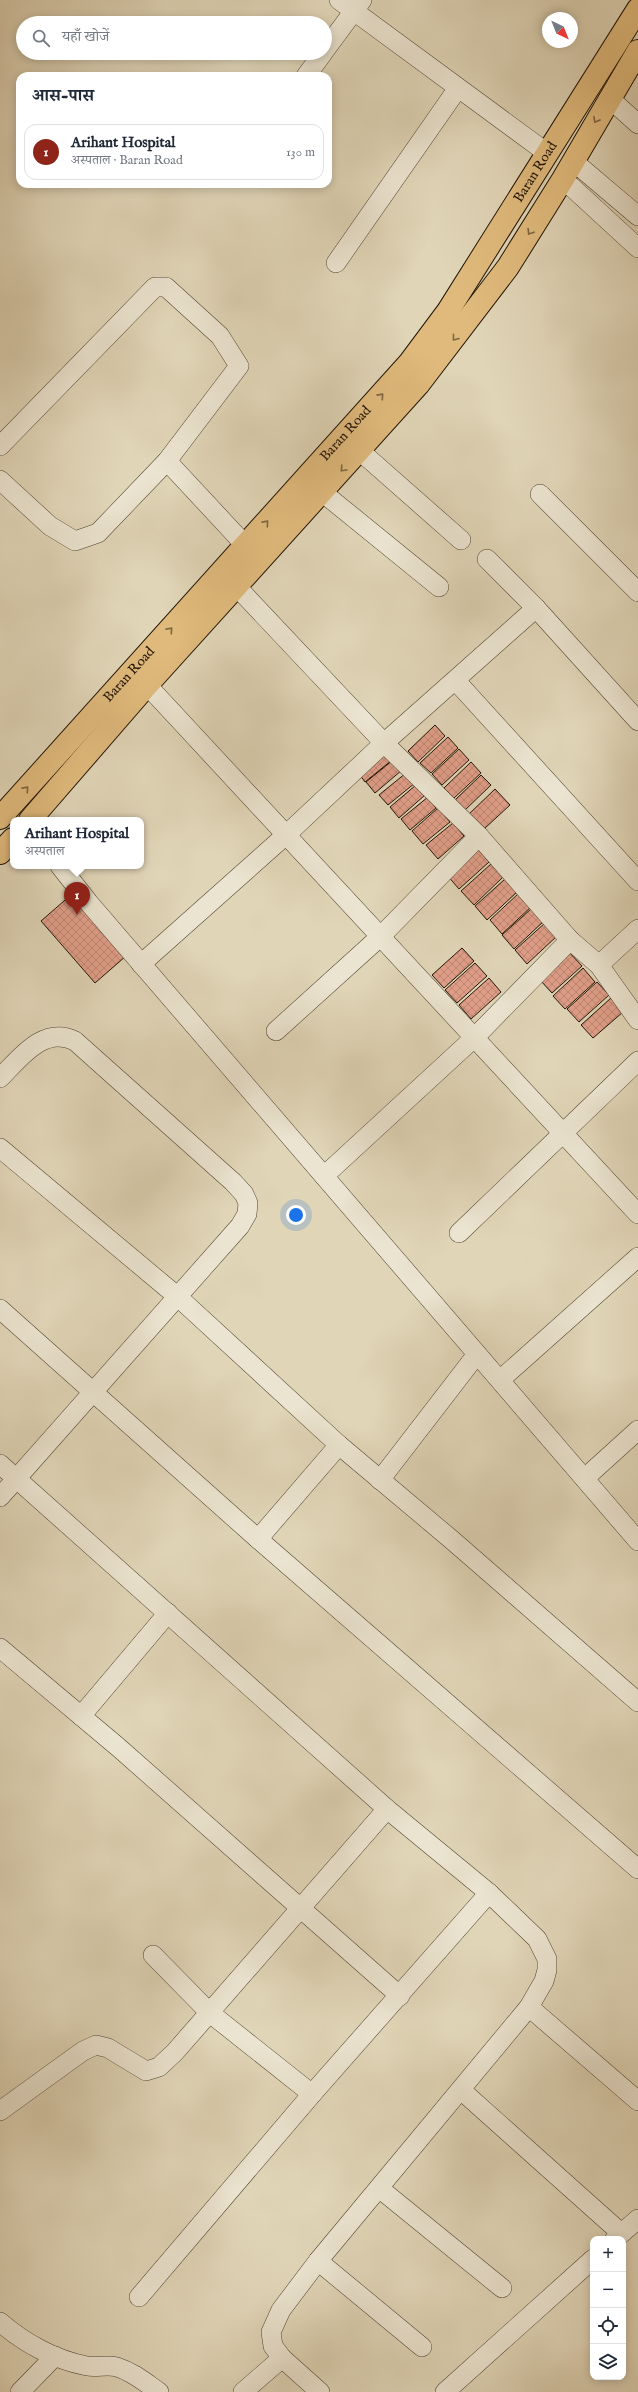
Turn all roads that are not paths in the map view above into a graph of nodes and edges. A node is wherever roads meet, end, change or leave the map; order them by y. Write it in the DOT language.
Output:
graph roads {
  1 [pos="339,0"];
  2 [pos="358,6"];
  3 [pos="638,10"];
  4 [pos="332,41"];
  5 [pos="638,51"];
  6 [pos="318,60"];
  7 [pos="309,72"];
  8 [pos="458,88"];
  9 [pos="609,98"];
  10 [pos="638,124"];
  11 [pos="546,153"];
  12 [pos="568,170"];
  13 [pos="638,216"];
  14 [pos="638,248"];
  15 [pos="336,263"];
  16 [pos="0,446"];
  17 [pos="360,451"];
  18 [pos="167,461"];
  19 [pos="0,480"];
  20 [pos="322,492"];
  21 [pos="540,494"];
  22 [pos="461,540"];
  23 [pos="246,546"];
  24 [pos="487,558"];
  25 [pos="237,587"];
  26 [pos="439,587"];
  27 [pos="638,592"];
  28 [pos="536,608"];
  29 [pos="456,681"];
  30 [pos="147,685"];
  31 [pos="638,721"];
  32 [pos="384,742"];
  33 [pos="33,817"];
  34 [pos="0,818"];
  35 [pos="287,834"];
  36 [pos="479,836"];
  37 [pos="10,842"];
  38 [pos="0,853"];
  39 [pos="62,869"];
  40 [pos="638,881"];
  41 [pos="638,929"];
  42 [pos="381,936"];
  43 [pos="570,940"];
  44 [pos="141,964"];
  45 [pos="599,965"];
  46 [pos="638,1020"];
  47 [pos="276,1031"];
  48 [pos="475,1037"];
  49 [pos="638,1061"];
  50 [pos="0,1078"];
  51 [pos="562,1132"];
  52 [pos="0,1148"];
  53 [pos="324,1176"];
  54 [pos="638,1214"];
  55 [pos="459,1233"];
  56 [pos="638,1257"];
  57 [pos="178,1297"];
  58 [pos="0,1309"];
  59 [pos="477,1354"];
  60 [pos="500,1380"];
  61 [pos="94,1391"];
  62 [pos="638,1430"];
  63 [pos="339,1446"];
  64 [pos="0,1464"];
  65 [pos="16,1478"];
  66 [pos="585,1478"];
  67 [pos="380,1480"];
  68 [pos="0,1497"];
  69 [pos="258,1539"];
  70 [pos="638,1541"];
  71 [pos="168,1613"];
  72 [pos="0,1648"];
  73 [pos="638,1702"];
  74 [pos="81,1716"];
  75 [pos="387,1809"];
  76 [pos="638,1869"];
  77 [pos="489,1893"];
  78 [pos="302,1908"];
  79 [pos="153,1955"];
  80 [pos="400,1996"];
  81 [pos="529,2007"];
  82 [pos="210,2012"];
  83 [pos="461,2090"];
  84 [pos="312,2094"];
  85 [pos="638,2101"];
  86 [pos="0,2111"];
  87 [pos="379,2188"];
  88 [pos="638,2219"];
  89 [pos="618,2236"];
  90 [pos="318,2261"];
  91 [pos="590,2262"];
  92 [pos="502,2288"];
  93 [pos="139,2297"];
  94 [pos="0,2322"];
  95 [pos="422,2346"];
  96 [pos="55,2356"];
  97 [pos="282,2358"];
  98 [pos="20,2392"];
  99 [pos="159,2392"];
  100 [pos="243,2392"];
  101 [pos="320,2392"];
  102 [pos="445,2392"];
  1 -- 2 [label="street"];
  2 -- 4 [label="street"];
  2 -- 8 [label="street"];
  3 -- 11 [label="main road, Baran Road"];
  5 -- 9 [label="main road, Baran Road"];
  6 -- 7 [label="street"];
  8 -- 11 [label="street"];
  8 -- 15 [label="street"];
  9 -- 10 [label="street"];
  9 -- 12 [label="main road, Baran Road, one-way"];
  23 -- 11 [label="main road, Baran Road, one-way"];
  12 -- 13 [label="street"];
  12 -- 14 [label="street"];
  12 -- 17 [label="main road, Baran Road, one-way"];
  16 -- 18 [label="street"];
  17 -- 20 [label="main road, Baran Road, one-way"];
  17 -- 22 [label="street"];
  18 -- 19 [label="street"];
  18 -- 23 [label="street"];
  20 -- 25 [label="main road, Baran Road"];
  20 -- 26 [label="street"];
  21 -- 27 [label="street"];
  34 -- 23 [label="main road, Baran Road, one-way"];
  24 -- 28 [label="street"];
  25 -- 30 [label="main road, Baran Road"];
  25 -- 32 [label="street"];
  28 -- 29 [label="street"];
  28 -- 31 [label="street"];
  29 -- 32 [label="street"];
  29 -- 40 [label="street"];
  30 -- 33 [label="main road, Baran Road"];
  30 -- 35 [label="street"];
  32 -- 35 [label="street"];
  32 -- 36 [label="street"];
  35 -- 42 [label="street"];
  35 -- 44 [label="street"];
  36 -- 42 [label="street"];
  36 -- 43 [label="street"];
  37 -- 38 [label="main road"];
  39 -- 44 [label="street"];
  41 -- 45 [label="street"];
  42 -- 47 [label="street"];
  42 -- 48 [label="street"];
  43 -- 45 [label="street"];
  43 -- 48 [label="street"];
  44 -- 53 [label="street"];
  45 -- 46 [label="street"];
  48 -- 51 [label="street"];
  48 -- 53 [label="street"];
  49 -- 51 [label="street"];
  50 -- 57 [label="street"];
  51 -- 54 [label="street"];
  51 -- 55 [label="street"];
  52 -- 57 [label="street"];
  53 -- 59 [label="street"];
  56 -- 60 [label="street"];
  57 -- 61 [label="street"];
  57 -- 63 [label="street"];
  58 -- 61 [label="street"];
  59 -- 60 [label="street"];
  59 -- 67 [label="street"];
  60 -- 66 [label="street"];
  61 -- 65 [label="street"];
  61 -- 69 [label="street"];
  62 -- 66 [label="street"];
  63 -- 67 [label="street"];
  63 -- 69 [label="street"];
  64 -- 65 [label="street"];
  65 -- 68 [label="street"];
  65 -- 71 [label="street"];
  66 -- 70 [label="street"];
  67 -- 73 [label="street"];
  69 -- 76 [label="street"];
  71 -- 74 [label="street"];
  71 -- 75 [label="street"];
  72 -- 74 [label="street"];
  74 -- 78 [label="street"];
  75 -- 77 [label="street"];
  75 -- 78 [label="street"];
  77 -- 80 [label="street"];
  77 -- 81 [label="street"];
  78 -- 80 [label="street"];
  78 -- 82 [label="street"];
  79 -- 82 [label="street"];
  80 -- 84 [label="street"];
  81 -- 83 [label="street"];
  81 -- 85 [label="street"];
  82 -- 84 [label="street"];
  82 -- 86 [label="street"];
  83 -- 87 [label="street"];
  83 -- 89 [label="street"];
  84 -- 93 [label="street"];
  87 -- 90 [label="street"];
  87 -- 92 [label="street"];
  88 -- 89 [label="street"];
  90 -- 95 [label="street"];
  90 -- 97 [label="street"];
  91 -- 102 [label="street"];
  94 -- 96 [label="street"];
  96 -- 98 [label="street"];
  96 -- 99 [label="street"];
  97 -- 100 [label="street"];
  97 -- 101 [label="street"];
}
